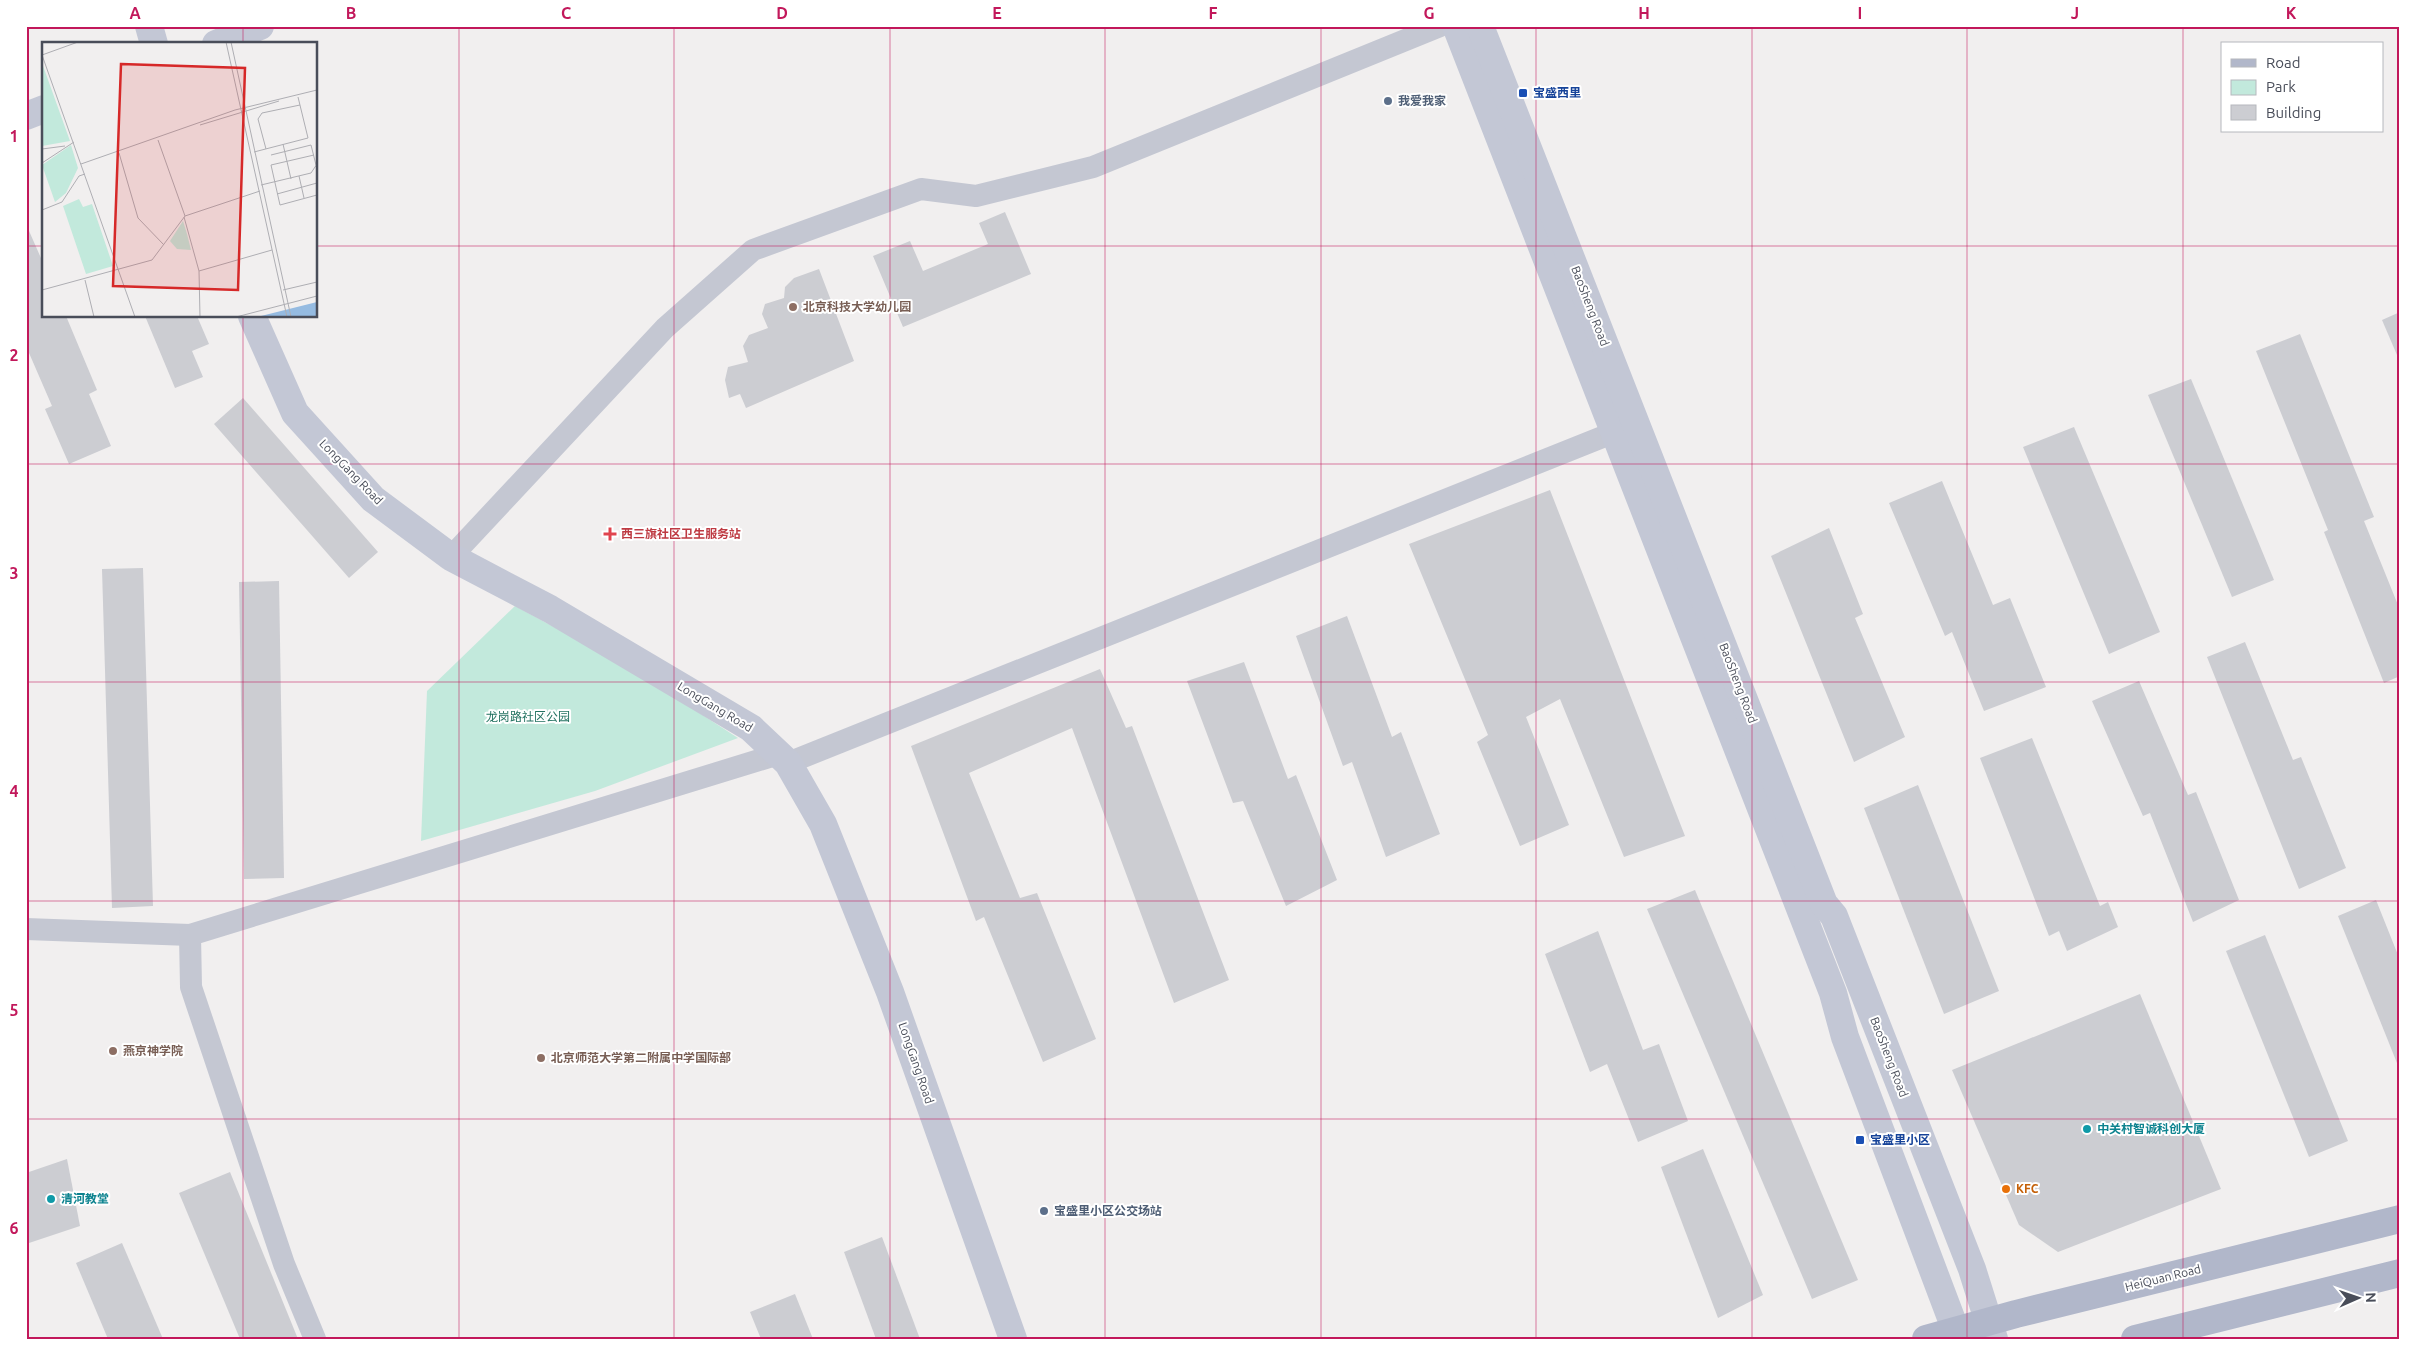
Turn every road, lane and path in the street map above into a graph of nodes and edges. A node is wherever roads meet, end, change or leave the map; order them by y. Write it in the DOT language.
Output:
graph roads {
  1 [pos="149,26"];
  2 [pos="260,26"];
  3 [pos="1440,26"];
  4 [pos="1456,26"];
  5 [pos="1480,26"];
  6 [pos="153,42"];
  7 [pos="221,42"];
  8 [pos="42,110"];
  9 [pos="26,116"];
  10 [pos="253,318"];
  11 [pos="1615,432"];
  12 [pos="452,556"];
  13 [pos="784,759"];
  14 [pos="26,929"];
  15 [pos="190,935"];
  16 [pos="2400,1219"];
  17 [pos="2400,1273"];
  18 [pos="1991,1331"];
  19 [pos="1958,1334"];
  20 [pos="315,1339"];
  21 [pos="1013,1339"];
  22 [pos="1926,1339"];
  23 [pos="2135,1339"];
  1 -- 6 [label="street"];
  2 -- 7 [label="street"];
  3 -- 12 [label="street"];
  4 -- 11 [label="street, BaoSheng Road"];
  5 -- 18 [label="street, BaoSheng Road"];
  8 -- 9 [label="street"];
  10 -- 12 [label="street, LongGang Road"];
  11 -- 13 [label="street"];
  11 -- 19 [label="street, BaoSheng Road"];
  12 -- 13 [label="street, LongGang Road"];
  13 -- 15 [label="street"];
  13 -- 21 [label="street, LongGang Road"];
  14 -- 15 [label="street"];
  15 -- 20 [label="street"];
  16 -- 18 [label="main road, HeiQuan Road"];
  17 -- 23 [label="main road"];
  18 -- 19 [label="main road, HeiQuan Road"];
  19 -- 22 [label="main road, HeiQuan Road"];
}
